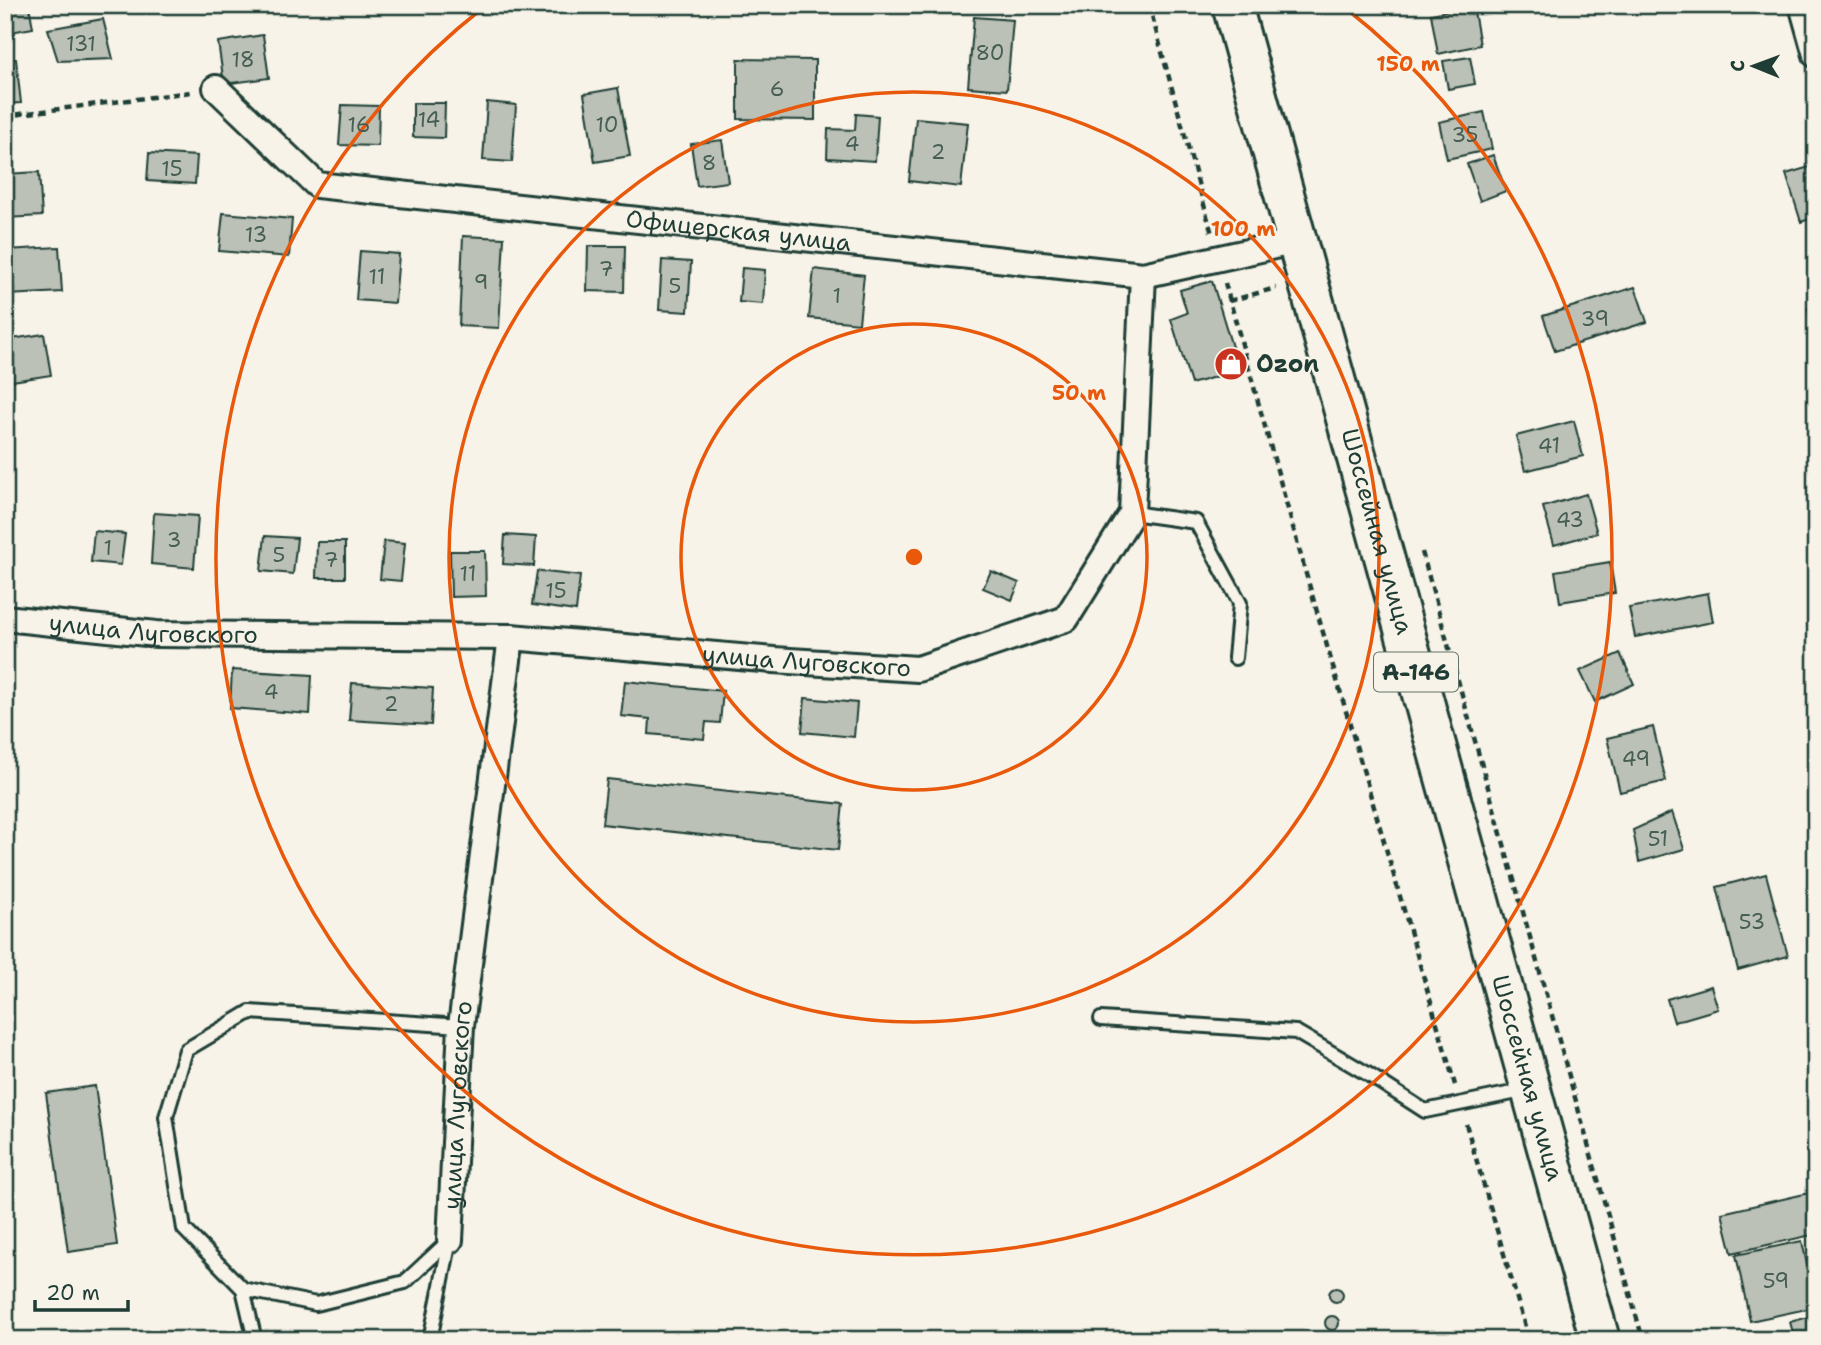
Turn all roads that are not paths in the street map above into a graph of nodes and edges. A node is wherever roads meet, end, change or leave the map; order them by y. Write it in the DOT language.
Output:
graph roads {
  1 [pos="1232,5"];
  2 [pos="1802,5"];
  3 [pos="1816,55"];
  4 [pos="216,88"];
  5 [pos="1297,242"];
  6 [pos="1143,275"];
  7 [pos="1132,513"];
  8 [pos="5,618"];
  9 [pos="511,637"];
  10 [pos="1235,658"];
  11 [pos="1101,1019"];
  12 [pos="461,1026"];
  13 [pos="1531,1089"];
  14 [pos="450,1240"];
  15 [pos="243,1289"];
  16 [pos="255,1340"];
  17 [pos="430,1340"];
  18 [pos="1600,1340"];
  1 -- 5 [label="highway, Шоссейная улица / А-146"];
  2 -- 3 [label="street"];
  4 -- 6 [label="street, Офицерская улица"];
  5 -- 6 [label="street, Офицерская улица"];
  5 -- 13 [label="highway, Шоссейная улица / А-146"];
  6 -- 7 [label="street, улица Луговского"];
  7 -- 9 [label="street, улица Луговского"];
  7 -- 10 [label="lane"];
  8 -- 9 [label="street, улица Луговского"];
  9 -- 12 [label="street, улица Луговского"];
  11 -- 13 [label="lane"];
  12 -- 14 [label="street, улица Луговского"];
  12 -- 15 [label="lane"];
  13 -- 18 [label="highway, Шоссейная улица / А-146"];
  14 -- 15 [label="lane"];
  14 -- 17 [label="lane"];
  15 -- 16 [label="lane"];
}
